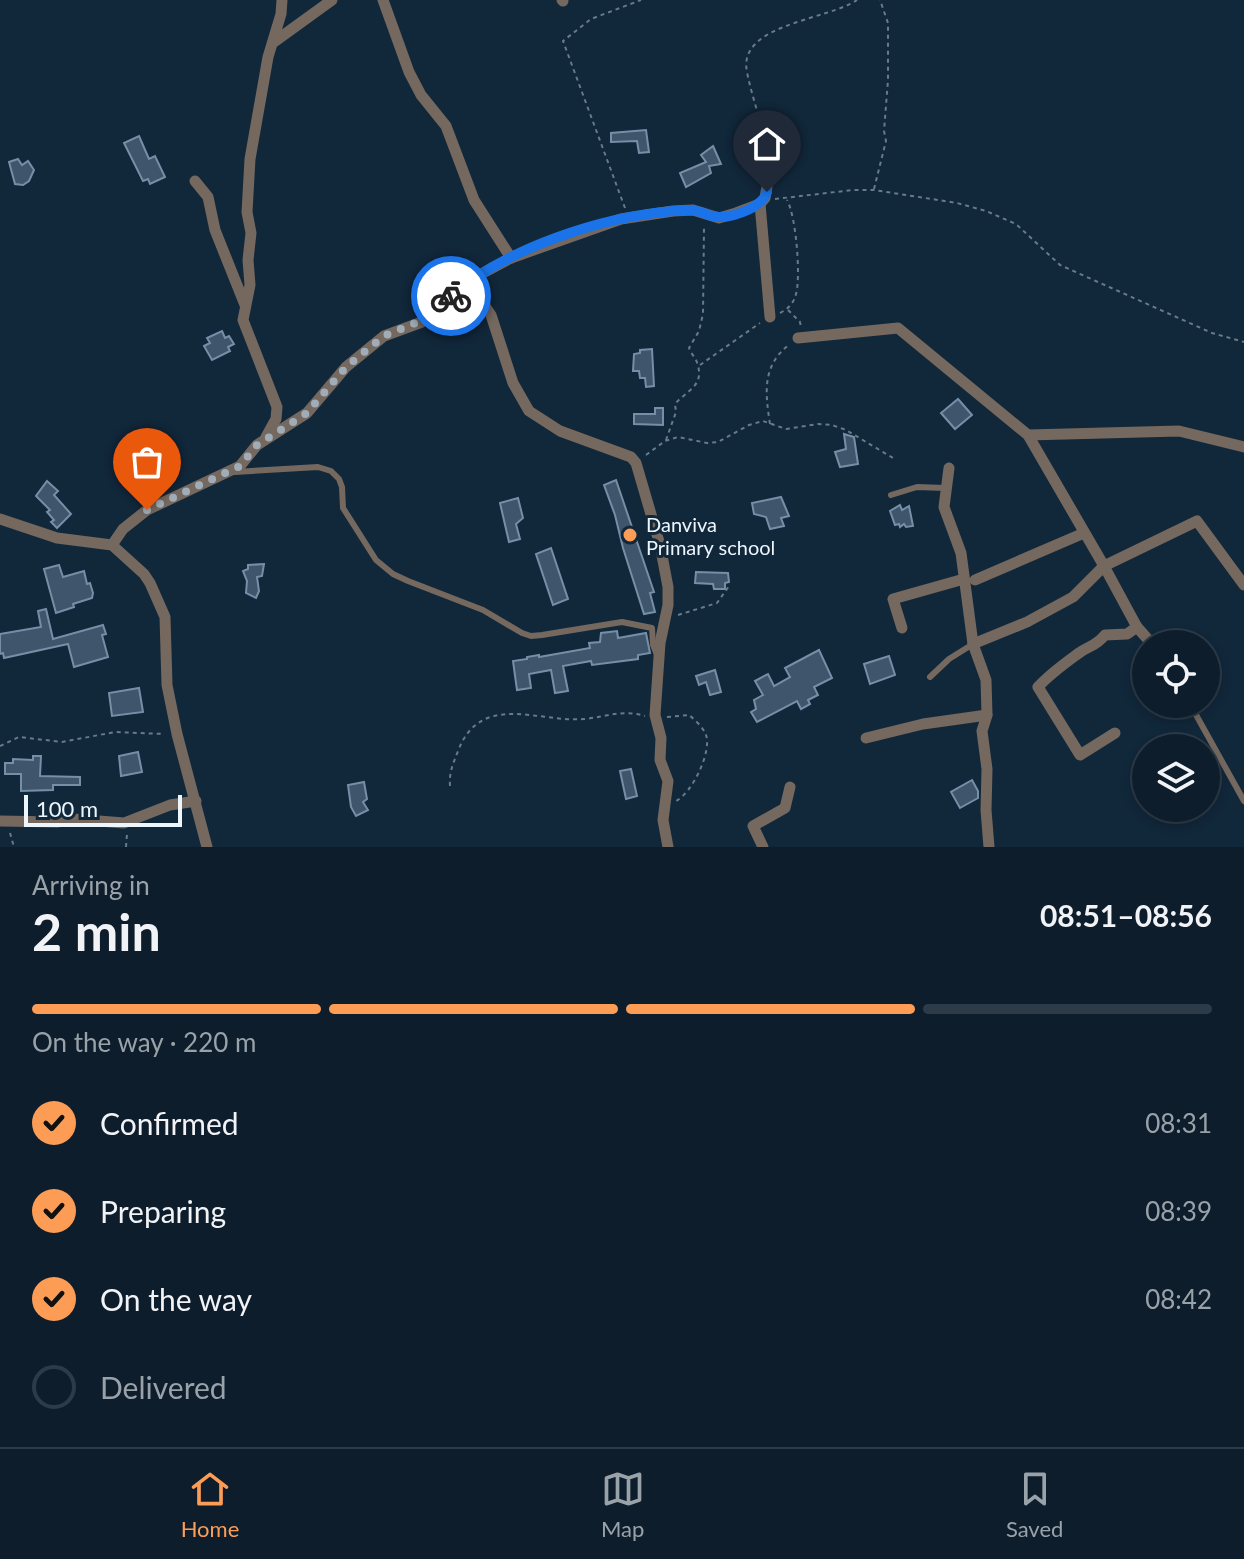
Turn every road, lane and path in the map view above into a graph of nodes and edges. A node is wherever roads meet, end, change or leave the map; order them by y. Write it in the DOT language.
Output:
graph roads {
  1 [pos="282,0"];
  2 [pos="332,0"];
  3 [pos="383,0"];
  4 [pos="641,0"];
  5 [pos="863,0"];
  6 [pos="880,0"];
  7 [pos="857,1"];
  8 [pos="274,42"];
  9 [pos="769,175"];
  10 [pos="195,181"];
  11 [pos="874,190"];
  12 [pos="763,201"];
  13 [pos="703,213"];
  14 [pos="629,217"];
  15 [pos="511,258"];
  16 [pos="468,281"];
  17 [pos="245,306"];
  18 [pos="787,310"];
  19 [pos="770,317"];
  20 [pos="798,338"];
  21 [pos="1244,342"];
  22 [pos="770,424"];
  23 [pos="1028,435"];
  24 [pos="266,438"];
  25 [pos="665,441"];
  26 [pos="1244,447"];
  27 [pos="893,458"];
  28 [pos="636,463"];
  29 [pos="949,468"];
  30 [pos="231,472"];
  31 [pos="945,488"];
  32 [pos="891,495"];
  33 [pos="0,519"];
  34 [pos="1084,533"];
  35 [pos="112,545"];
  36 [pos="1104,566"];
  37 [pos="969,580"];
  38 [pos="1244,585"];
  39 [pos="729,586"];
  40 [pos="665,619"];
  41 [pos="1137,627"];
  42 [pos="902,628"];
  43 [pos="1140,630"];
  44 [pos="973,644"];
  45 [pos="660,661"];
  46 [pos="930,677"];
  47 [pos="987,715"];
  48 [pos="1198,718"];
  49 [pos="656,721"];
  50 [pos="1115,733"];
  51 [pos="177,734"];
  52 [pos="866,738"];
  53 [pos="0,746"];
  54 [pos="450,786"];
  55 [pos="790,787"];
  56 [pos="196,801"];
  57 [pos="1244,801"];
  58 [pos="664,807"];
  59 [pos="3,821"];
  60 [pos="14,847"];
  61 [pos="207,847"];
  62 [pos="668,847"];
  63 [pos="763,847"];
  64 [pos="989,847"];
  1 -- 8 [label="street"];
  2 -- 8 [label="street"];
  3 -- 15 [label="street"];
  4 -- 14 [label="path"];
  5 -- 7 [label="path"];
  6 -- 11 [label="path"];
  7 -- 9 [label="path"];
  8 -- 17 [label="street"];
  9 -- 12 [label="street"];
  10 -- 17 [label="street"];
  11 -- 12 [label="path"];
  11 -- 21 [label="path"];
  12 -- 13 [label="street"];
  12 -- 19 [label="street"];
  13 -- 14 [label="street"];
  13 -- 25 [label="path"];
  14 -- 15 [label="street"];
  15 -- 16 [label="street"];
  16 -- 24 [label="street"];
  16 -- 28 [label="street"];
  17 -- 24 [label="street"];
  18 -- 20 [label="path"];
  20 -- 22 [label="path"];
  20 -- 23 [label="street"];
  22 -- 25 [label="path"];
  22 -- 27 [label="path"];
  23 -- 26 [label="street"];
  23 -- 34 [label="street"];
  24 -- 30 [label="street"];
  25 -- 28 [label="path"];
  28 -- 40 [label="street"];
  29 -- 31 [label="street"];
  30 -- 35 [label="street"];
  30 -- 45 [label="lane"];
  31 -- 32 [label="lane"];
  31 -- 37 [label="street"];
  33 -- 35 [label="street"];
  34 -- 36 [label="street"];
  34 -- 37 [label="street"];
  35 -- 51 [label="street"];
  36 -- 38 [label="street"];
  36 -- 41 [label="street"];
  36 -- 44 [label="street"];
  37 -- 42 [label="street"];
  37 -- 44 [label="street"];
  39 -- 40 [label="path"];
  40 -- 45 [label="street"];
  41 -- 43 [label="street"];
  41 -- 50 [label="street"];
  44 -- 46 [label="lane"];
  44 -- 47 [label="street"];
  45 -- 49 [label="street"];
  47 -- 52 [label="street"];
  47 -- 64 [label="street"];
  48 -- 57 [label="lane"];
  49 -- 54 [label="path"];
  49 -- 58 [label="street"];
  49 -- 58 [label="path"];
  51 -- 53 [label="path"];
  51 -- 56 [label="street"];
  55 -- 63 [label="street"];
  56 -- 59 [label="street"];
  56 -- 61 [label="street"];
  58 -- 62 [label="street"];
  59 -- 60 [label="path"];
}
